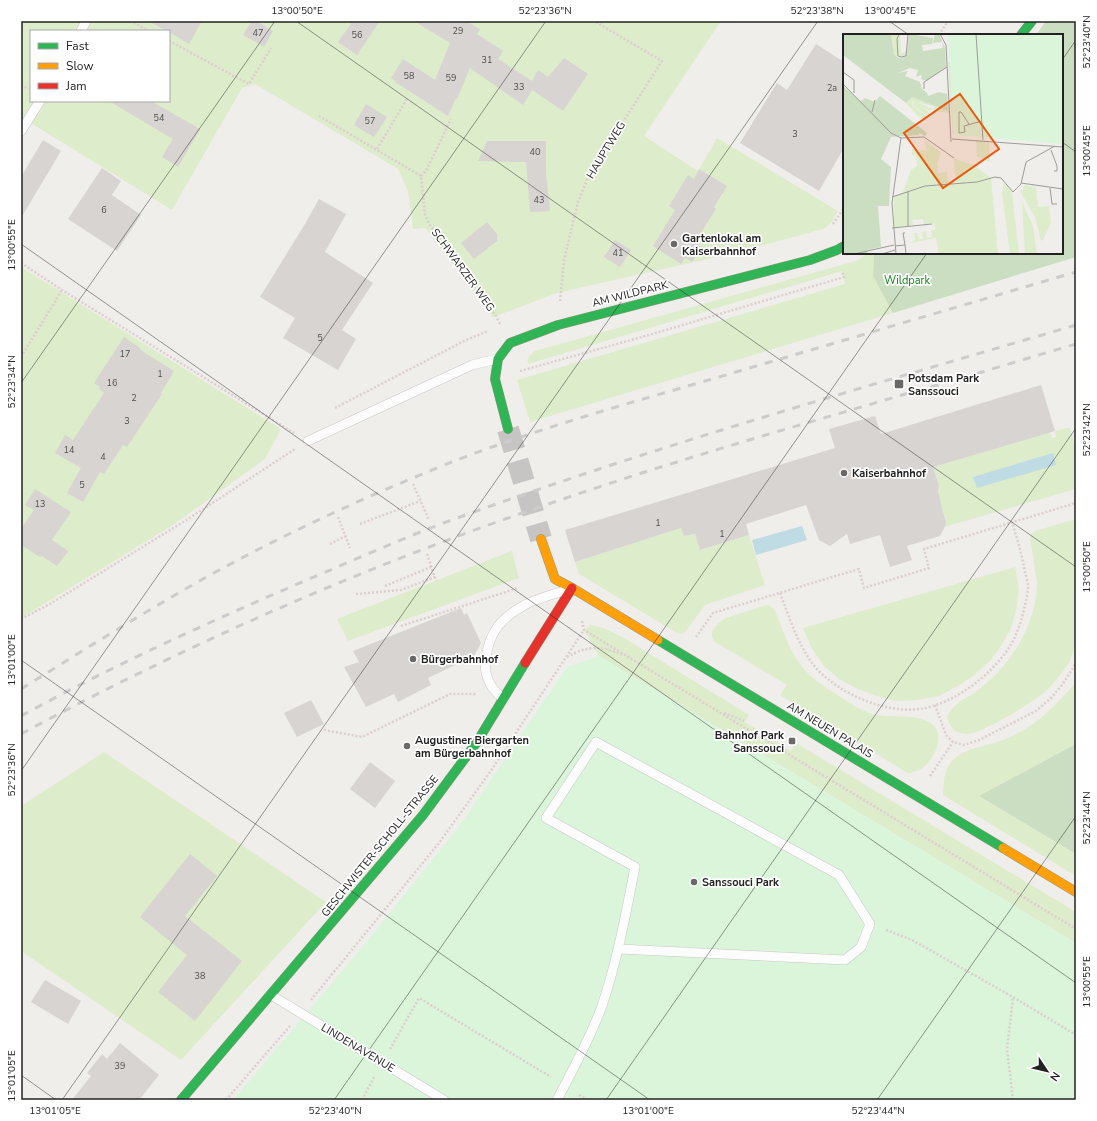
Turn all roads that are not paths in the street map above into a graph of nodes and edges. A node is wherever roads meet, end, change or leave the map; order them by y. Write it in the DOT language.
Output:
graph roads {
  1 [pos="86,21"];
  2 [pos="1032,21"];
  3 [pos="82,30"];
  4 [pos="1022,34"];
  5 [pos="39,102"];
  6 [pos="21,131"];
  7 [pos="843,247"];
  8 [pos="498,359"];
  9 [pos="508,429"];
  10 [pos="308,441"];
  11 [pos="541,539"];
  12 [pos="572,588"];
  13 [pos="502,700"];
  14 [pos="1076,892"];
  15 [pos="618,949"];
  16 [pos="271,995"];
  17 [pos="181,1100"];
  18 [pos="444,1100"];
  19 [pos="557,1100"];
  1 -- 3 [label="lane"];
  2 -- 4 [label="street"];
  5 -- 6 [label="lane"];
  7 -- 8 [label="street, AM WILDPARK"];
  8 -- 9 [label="street, AM WILDPARK"];
  8 -- 10 [label="lane"];
  11 -- 12 [label="street"];
  12 -- 13 [label="street, GESCHWISTER-SCHOLL-STRASSE"];
  12 -- 13 [label="lane"];
  12 -- 14 [label="street, AM NEUEN PALAIS"];
  13 -- 16 [label="street, GESCHWISTER-SCHOLL-STRASSE"];
  15 -- 15 [label="lane"];
  15 -- 19 [label="lane"];
  16 -- 17 [label="street, GESCHWISTER-SCHOLL-STRASSE"];
  16 -- 18 [label="lane, LINDENAVENUE"];
}
